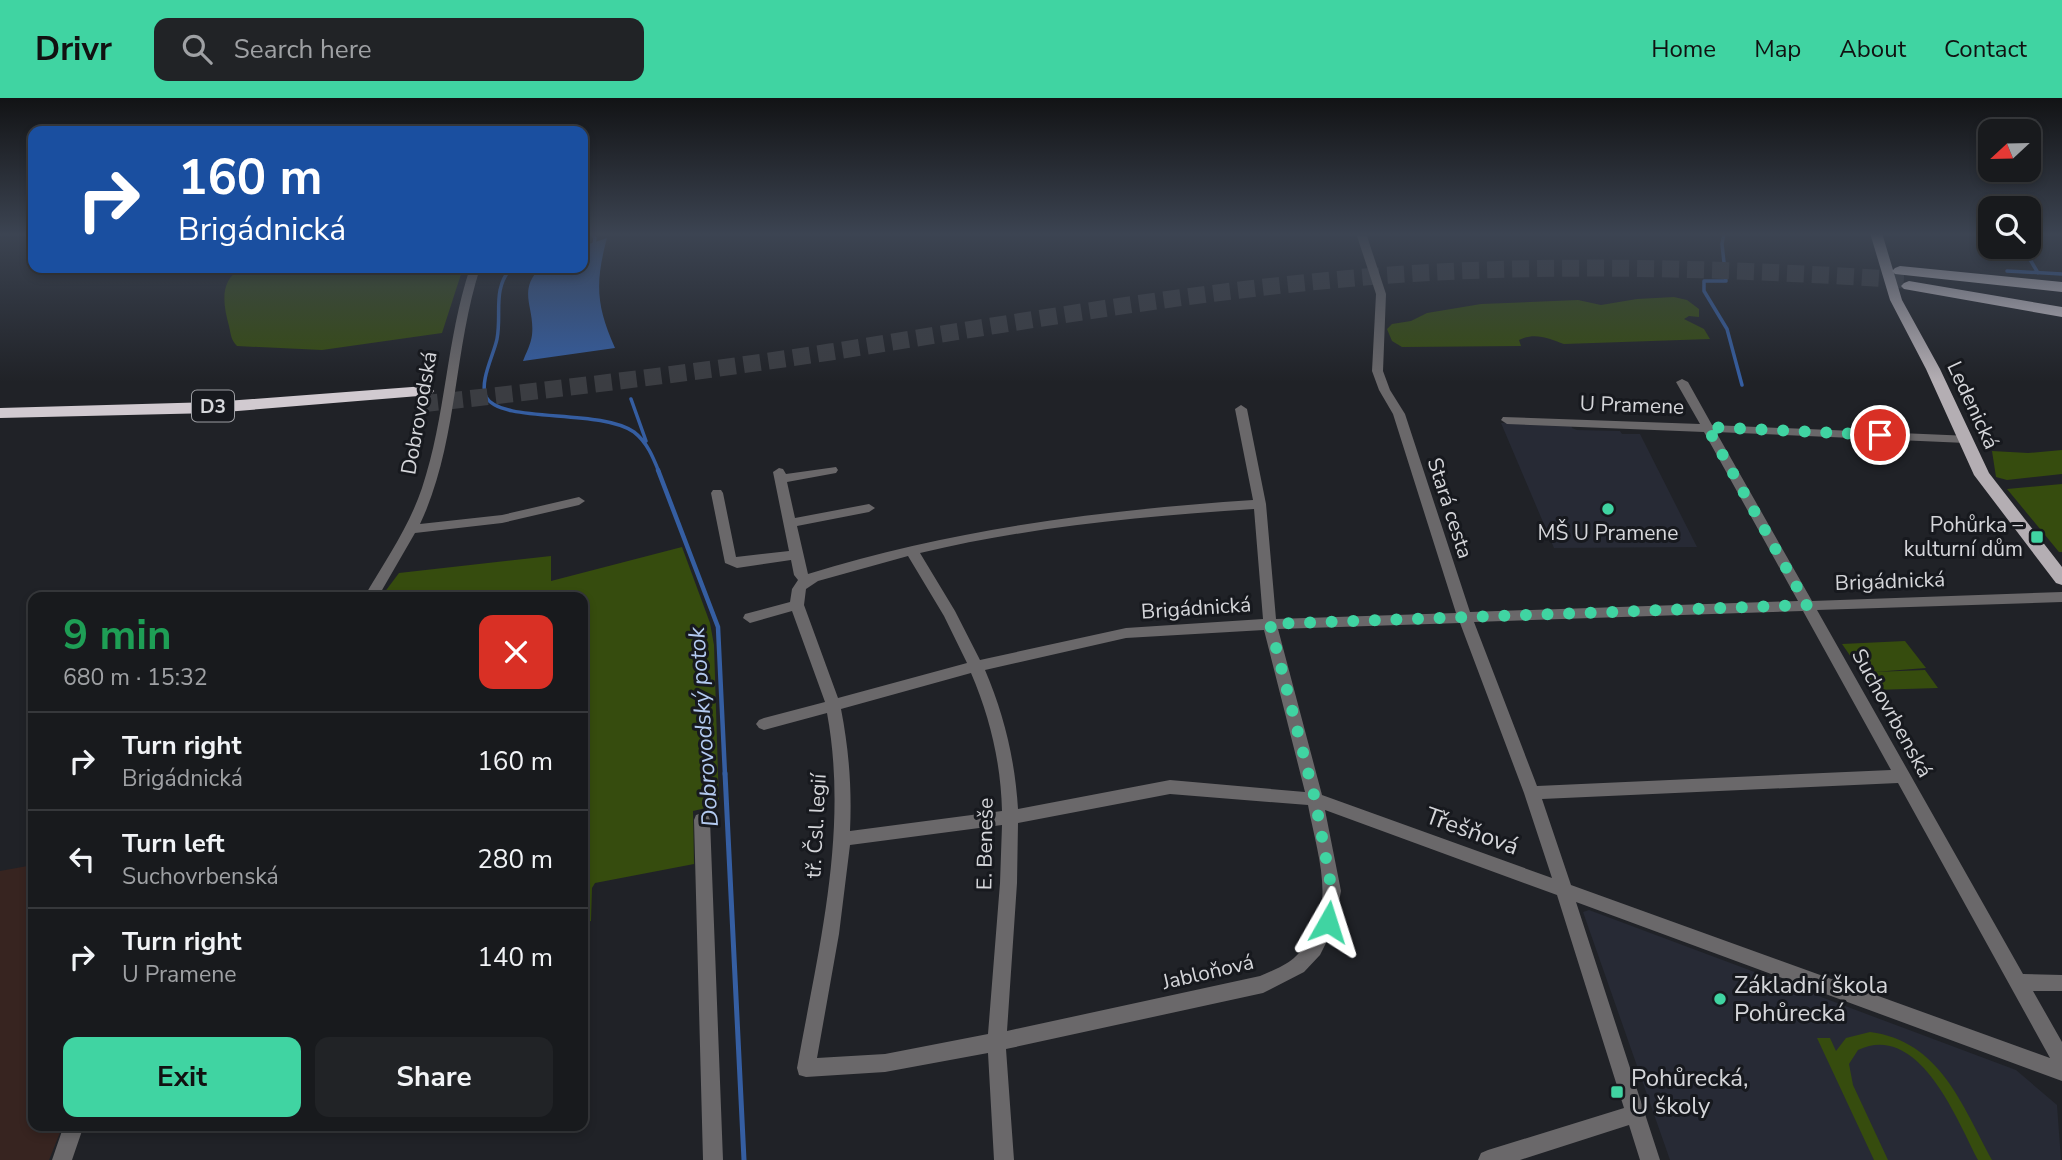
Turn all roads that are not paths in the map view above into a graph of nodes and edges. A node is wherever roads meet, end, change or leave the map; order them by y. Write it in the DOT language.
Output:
graph roads {
  1 [pos="470,283"];
  2 [pos="1377,283"];
  3 [pos="1889,283"];
  4 [pos="1922,283"];
  5 [pos="1940,283"];
  6 [pos="2021,283"];
  7 [pos="2062,287"];
  8 [pos="2062,295"];
  9 [pos="2062,312"];
  10 [pos="1682,382"];
  11 [pos="1241,409"];
  12 [pos="0,413"];
  13 [pos="1507,420"];
  14 [pos="0,424"];
  15 [pos="1707,427"];
  16 [pos="1966,439"];
  17 [pos="832,470"];
  18 [pos="718,493"];
  19 [pos="579,502"];
  20 [pos="1260,504"];
  21 [pos="869,508"];
  22 [pos="790,523"];
  23 [pos="418,529"];
  24 [pos="911,550"];
  25 [pos="797,554"];
  26 [pos="2062,579"];
  27 [pos="375,592"];
  28 [pos="800,592"];
  29 [pos="2062,597"];
  30 [pos="1807,605"];
  31 [pos="750,618"];
  32 [pos="1464,618"];
  33 [pos="1270,624"];
  34 [pos="976,666"];
  35 [pos="833,706"];
  36 [pos="764,724"];
  37 [pos="1903,776"];
  38 [pos="1532,793"];
  39 [pos="1315,799"];
  40 [pos="1011,817"];
  41 [pos="702,820"];
  42 [pos="842,839"];
  43 [pos="1564,890"];
  44 [pos="2017,982"];
  45 [pos="2062,983"];
  46 [pos="997,1042"];
  47 [pos="2062,1066"];
  48 [pos="806,1068"];
  49 [pos="2062,1072"];
  50 [pos="1635,1114"];
  51 [pos="72,1131"];
  52 [pos="62,1160"];
  53 [pos="713,1160"];
  54 [pos="1004,1160"];
  55 [pos="1488,1160"];
  56 [pos="1650,1160"];
  1 -- 23 [label="street, Dobrovodská"];
  2 -- 32 [label="street, Stará cesta"];
  3 -- 16 [label="main road, Ledenická"];
  4 -- 9 [label="highway"];
  5 -- 8 [label="highway"];
  6 -- 7 [label="highway"];
  10 -- 15 [label="street, Suchovrbenská"];
  11 -- 20 [label="street, Jabloňová"];
  12 -- 14 [label="highway, D3"];
  13 -- 15 [label="street, U Pramene"];
  15 -- 16 [label="street, U Pramene"];
  15 -- 30 [label="street, Suchovrbenská"];
  16 -- 26 [label="main road, Ledenická"];
  17 -- 22 [label="street, tř. Čsl. legií"];
  18 -- 25 [label="street"];
  19 -- 23 [label="street"];
  20 -- 24 [label="street"];
  20 -- 33 [label="street, Jabloňová"];
  21 -- 22 [label="street"];
  22 -- 25 [label="street, tř. Čsl. legií"];
  23 -- 27 [label="street, Dobrovodská"];
  24 -- 28 [label="street"];
  24 -- 34 [label="street, E. Beneše"];
  25 -- 28 [label="street, tř. Čsl. legií"];
  28 -- 31 [label="street"];
  28 -- 35 [label="street, tř. Čsl. legií"];
  29 -- 30 [label="street, Brigádnická"];
  30 -- 32 [label="street, Brigádnická"];
  30 -- 37 [label="street, Suchovrbenská"];
  32 -- 33 [label="street, Brigádnická"];
  32 -- 38 [label="street, Stará cesta"];
  33 -- 34 [label="street, Brigádnická"];
  33 -- 39 [label="street, Jabloňová"];
  34 -- 35 [label="street, Brigádnická"];
  34 -- 40 [label="street, E. Beneše"];
  35 -- 36 [label="street, Brigádnická"];
  35 -- 42 [label="street, tř. Čsl. legií"];
  37 -- 38 [label="street"];
  37 -- 44 [label="street, Suchovrbenská"];
  38 -- 43 [label="street, Stará cesta"];
  39 -- 40 [label="street, Třešňová"];
  39 -- 43 [label="street, Třešňová"];
  39 -- 46 [label="street, Jabloňová"];
  40 -- 42 [label="street, Třešňová"];
  40 -- 46 [label="street, E. Beneše"];
  41 -- 53 [label="street"];
  42 -- 48 [label="street, tř. Čsl. legií"];
  43 -- 49 [label="street, Třešňová"];
  43 -- 50 [label="street, Stará cesta"];
  44 -- 45 [label="street"];
  44 -- 47 [label="street, Suchovrbenská"];
  46 -- 48 [label="street, Jabloňová"];
  46 -- 54 [label="street, E. Beneše"];
  50 -- 55 [label="street"];
  50 -- 56 [label="street, Stará cesta"];
  51 -- 52 [label="street"];
}
